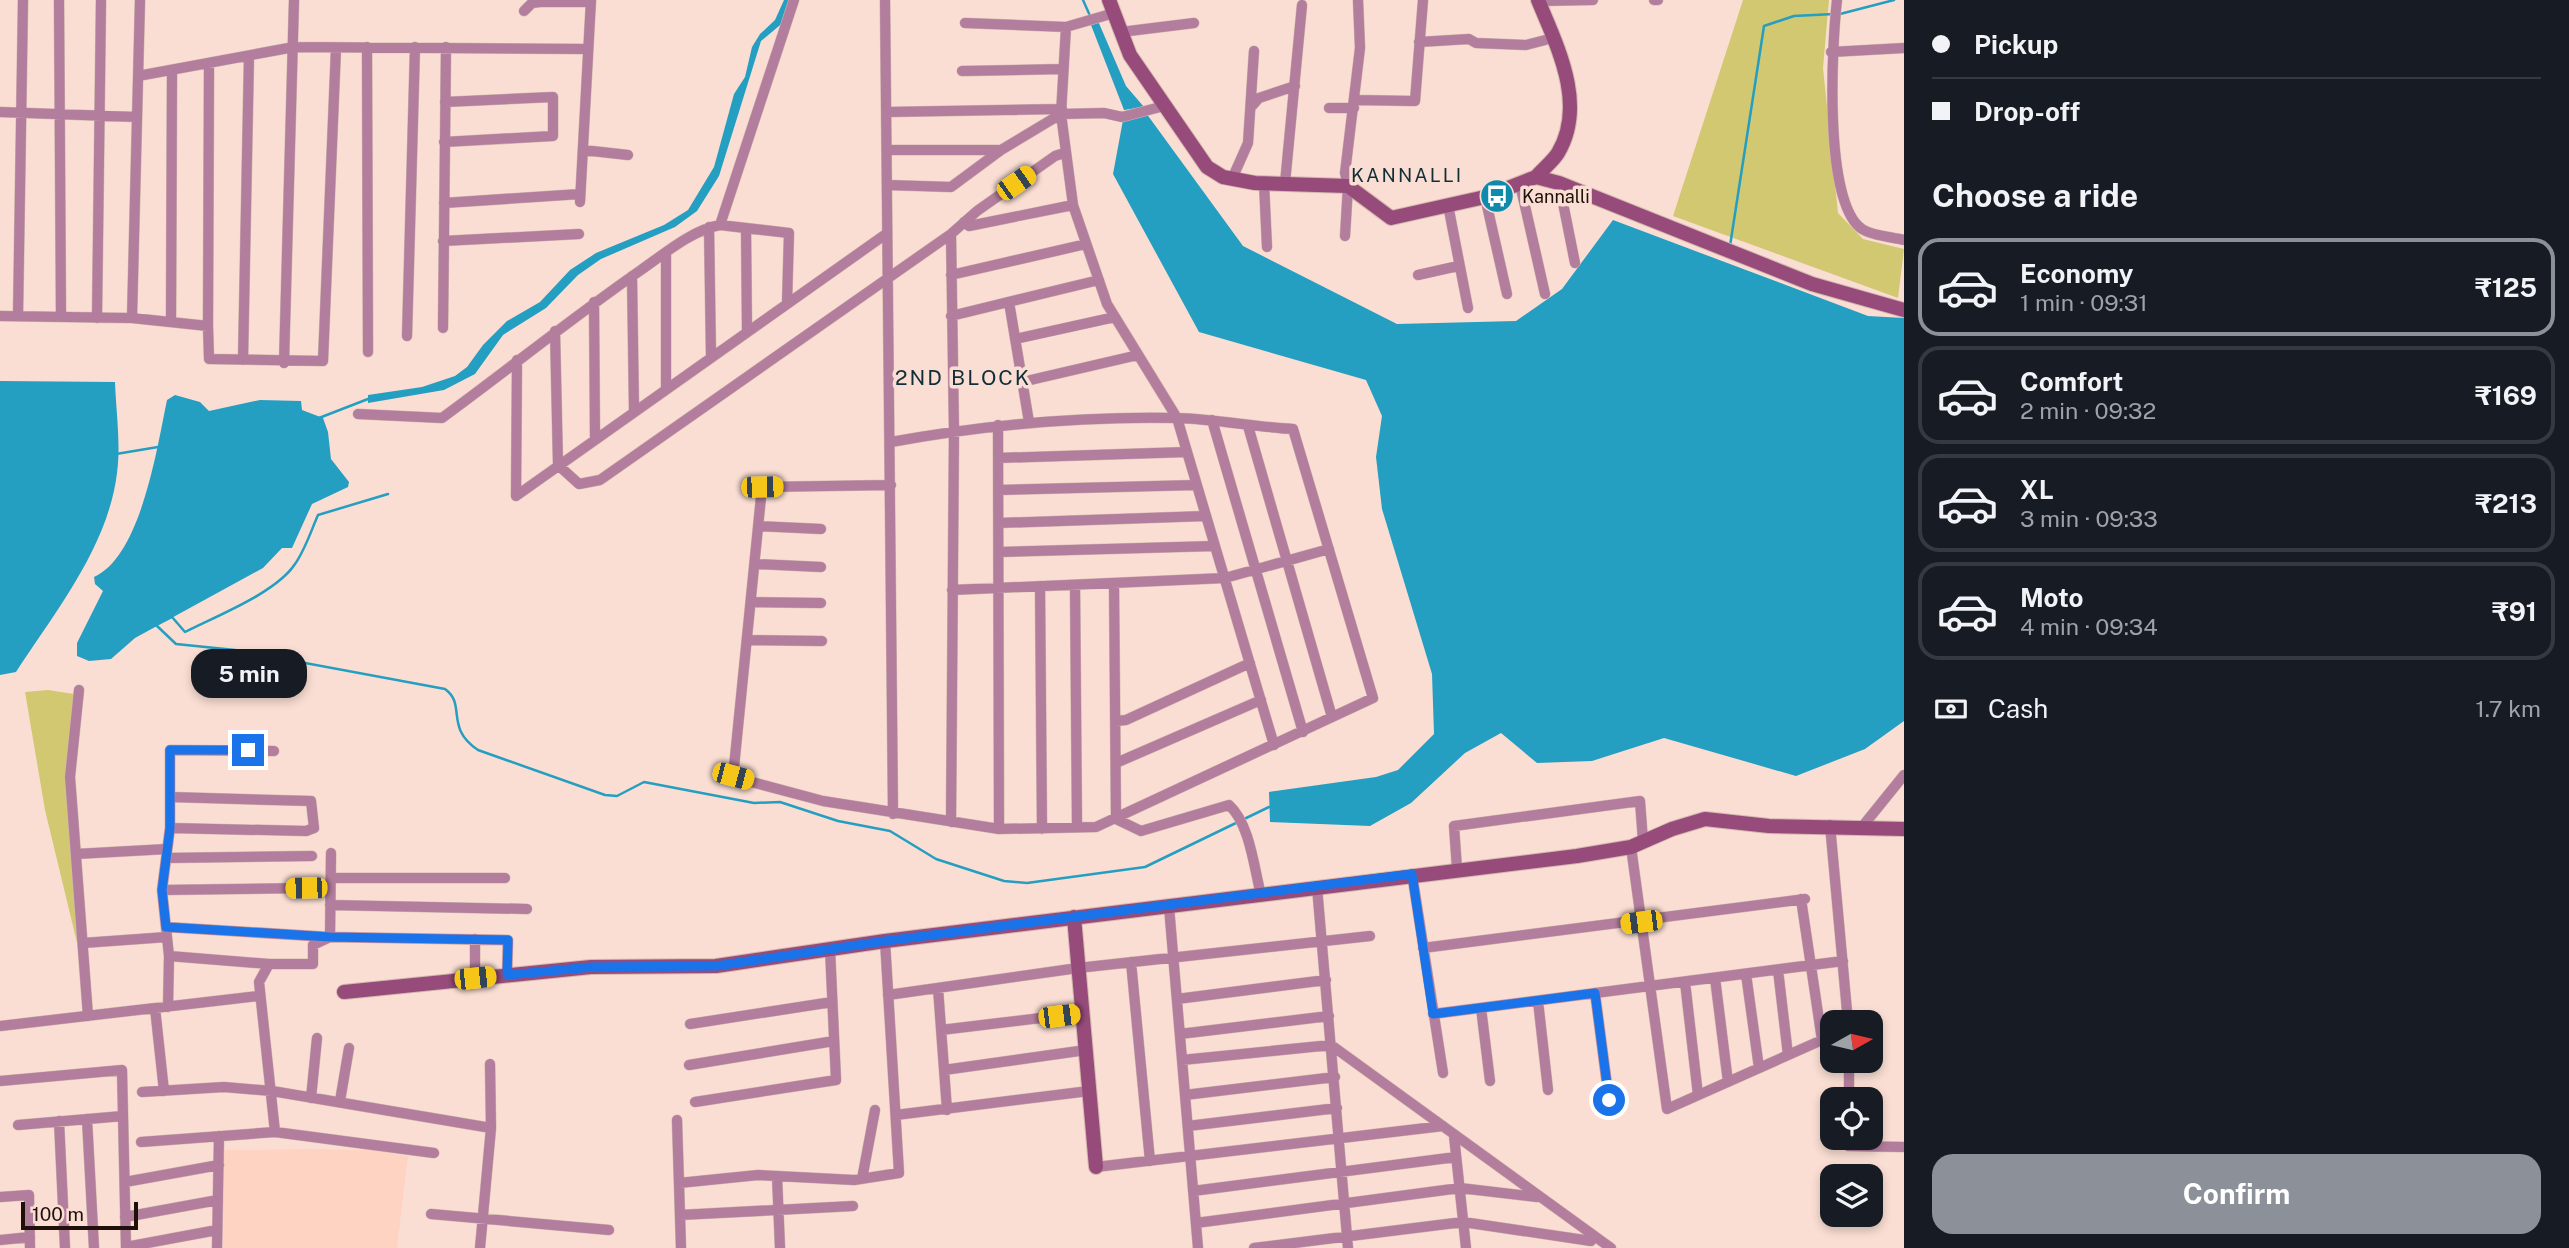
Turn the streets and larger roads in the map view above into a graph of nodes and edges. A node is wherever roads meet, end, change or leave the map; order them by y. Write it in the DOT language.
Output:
graph roads {
  1 [pos="23,0"];
  2 [pos="59,0"];
  3 [pos="101,0"];
  4 [pos="140,0"];
  5 [pos="294,0"];
  6 [pos="794,0"];
  7 [pos="885,0"];
  8 [pos="1358,0"];
  9 [pos="1423,0"];
  10 [pos="1592,0"];
  11 [pos="591,1"];
  12 [pos="1539,1"];
  13 [pos="1302,5"];
  14 [pos="1112,6"];
  15 [pos="1836,10"];
  16 [pos="524,11"];
  17 [pos="965,23"];
  18 [pos="1194,23"];
  19 [pos="1066,27"];
  20 [pos="1121,32"];
  21 [pos="1553,38"];
  22 [pos="1419,42"];
  23 [pos="295,47"];
  24 [pos="368,47"];
  25 [pos="415,47"];
  26 [pos="446,47"];
  27 [pos="336,48"];
  28 [pos="1904,48"];
  29 [pos="589,49"];
  30 [pos="1254,51"];
  31 [pos="1831,52"];
  32 [pos="249,56"];
  33 [pos="209,63"];
  34 [pos="1063,69"];
  35 [pos="172,70"];
  36 [pos="962,71"];
  37 [pos="138,76"];
  38 [pos="1295,86"];
  39 [pos="445,102"];
  40 [pos="1355,104"];
  41 [pos="1164,106"];
  42 [pos="1251,107"];
  43 [pos="1329,108"];
  44 [pos="0,112"];
  45 [pos="887,112"];
  46 [pos="1061,112"];
  47 [pos="22,113"];
  48 [pos="60,114"];
  49 [pos="99,116"];
  50 [pos="137,117"];
  51 [pos="444,142"];
  52 [pos="583,150"];
  53 [pos="887,150"];
  54 [pos="1001,150"];
  55 [pos="1064,153"];
  56 [pos="628,155"];
  57 [pos="1536,177"];
  58 [pos="1232,179"];
  59 [pos="1264,183"];
  60 [pos="1286,183"];
  61 [pos="1559,183"];
  62 [pos="1520,184"];
  63 [pos="887,185"];
  64 [pos="1348,186"];
  65 [pos="1485,197"];
  66 [pos="444,203"];
  67 [pos="1073,205"];
  68 [pos="1448,205"];
  69 [pos="964,222"];
  70 [pos="720,225"];
  71 [pos="709,227"];
  72 [pos="746,228"];
  73 [pos="579,234"];
  74 [pos="886,234"];
  75 [pos="951,234"];
  76 [pos="1345,236"];
  77 [pos="1904,240"];
  78 [pos="443,241"];
  79 [pos="1086,244"];
  80 [pos="1267,247"];
  81 [pos="666,253"];
  82 [pos="1575,263"];
  83 [pos="1458,266"];
  84 [pos="951,275"];
  85 [pos="1418,275"];
  86 [pos="632,276"];
  87 [pos="886,278"];
  88 [pos="1099,280"];
  89 [pos="1507,294"];
  90 [pos="1545,294"];
  91 [pos="594,302"];
  92 [pos="1009,302"];
  93 [pos="788,303"];
  94 [pos="1468,308"];
  95 [pos="1904,310"];
  96 [pos="0,316"];
  97 [pos="19,316"];
  98 [pos="951,316"];
  99 [pos="61,317"];
  100 [pos="1115,317"];
  101 [pos="97,318"];
  102 [pos="132,318"];
  103 [pos="171,322"];
  104 [pos="208,326"];
  105 [pos="443,328"];
  106 [pos="555,331"];
  107 [pos="747,331"];
  108 [pos="407,336"];
  109 [pos="1015,339"];
  110 [pos="368,352"];
  111 [pos="1138,355"];
  112 [pos="711,356"];
  113 [pos="243,360"];
  114 [pos="517,360"];
  115 [pos="284,363"];
  116 [pos="1022,382"];
  117 [pos="666,387"];
  118 [pos="634,410"];
  119 [pos="358,414"];
  120 [pos="1177,418"];
  121 [pos="1212,420"];
  122 [pos="1028,422"];
  123 [pos="998,425"];
  124 [pos="1248,426"];
  125 [pos="954,431"];
  126 [pos="596,439"];
  127 [pos="891,442"];
  128 [pos="1187,452"];
  129 [pos="998,458"];
  130 [pos="558,466"];
  131 [pos="891,485"];
  132 [pos="1197,485"];
  133 [pos="998,490"];
  134 [pos="1206,516"];
  135 [pos="999,523"];
  136 [pos="758,526"];
  137 [pos="821,528"];
  138 [pos="1215,546"];
  139 [pos="1329,549"];
  140 [pos="999,552"];
  141 [pos="1285,561"];
  142 [pos="755,564"];
  143 [pos="821,567"];
  144 [pos="1256,569"];
  145 [pos="1225,578"];
  146 [pos="1114,583"];
  147 [pos="1075,585"];
  148 [pos="1040,586"];
  149 [pos="999,588"];
  150 [pos="953,590"];
  151 [pos="751,602"];
  152 [pos="821,603"];
  153 [pos="747,640"];
  154 [pos="822,641"];
  155 [pos="1250,663"];
  156 [pos="79,690"];
  157 [pos="1261,700"];
  158 [pos="1332,717"];
  159 [pos="1116,721"];
  160 [pos="1303,732"];
  161 [pos="1274,745"];
  162 [pos="274,751"];
  163 [pos="1116,763"];
  164 [pos="1904,775"];
  165 [pos="170,797"];
  166 [pos="893,814"];
  167 [pos="1116,819"];
  168 [pos="951,822"];
  169 [pos="1830,825"];
  170 [pos="1077,827"];
  171 [pos="1863,827"];
  172 [pos="170,828"];
  173 [pos="1042,829"];
  174 [pos="1904,829"];
  175 [pos="999,830"];
  176 [pos="1637,844"];
  177 [pos="166,853"];
  178 [pos="331,853"];
  179 [pos="76,854"];
  180 [pos="312,856"];
  181 [pos="1457,869"];
  182 [pos="1412,874"];
  183 [pos="331,878"];
  184 [pos="505,878"];
  185 [pos="1317,887"];
  186 [pos="306,888"];
  187 [pos="162,890"];
  188 [pos="1261,895"];
  189 [pos="330,905"];
  190 [pos="1169,907"];
  191 [pos="527,909"];
  192 [pos="1074,917"];
  193 [pos="1641,922"];
  194 [pos="167,932"];
  195 [pos="1370,936"];
  196 [pos="330,937"];
  197 [pos="475,939"];
  198 [pos="885,941"];
  199 [pos="1323,942"];
  200 [pos="83,943"];
  201 [pos="1423,948"];
  202 [pos="830,949"];
  203 [pos="169,956"];
  204 [pos="1173,957"];
  205 [pos="1843,961"];
  206 [pos="1131,962"];
  207 [pos="268,964"];
  208 [pos="1811,966"];
  209 [pos="1078,968"];
  210 [pos="1778,970"];
  211 [pos="1746,974"];
  212 [pos="507,975"];
  213 [pos="475,978"];
  214 [pos="1715,978"];
  215 [pos="1326,980"];
  216 [pos="1685,982"];
  217 [pos="1650,986"];
  218 [pos="938,988"];
  219 [pos="344,992"];
  220 [pos="1595,993"];
  221 [pos="888,995"];
  222 [pos="258,996"];
  223 [pos="1177,999"];
  224 [pos="1538,1001"];
  225 [pos="832,1002"];
  226 [pos="168,1007"];
  227 [pos="155,1008"];
  228 [pos="1481,1008"];
  229 [pos="1847,1010"];
  230 [pos="1082,1013"];
  231 [pos="1433,1014"];
  232 [pos="88,1016"];
  233 [pos="1329,1016"];
  234 [pos="690,1024"];
  235 [pos="0,1026"];
  236 [pos="941,1030"];
  237 [pos="1180,1034"];
  238 [pos="317,1038"];
  239 [pos="834,1041"];
  240 [pos="1331,1045"];
  241 [pos="349,1048"];
  242 [pos="1086,1050"];
  243 [pos="1788,1055"];
  244 [pos="1182,1060"];
  245 [pos="489,1065"];
  246 [pos="689,1065"];
  247 [pos="1759,1068"];
  248 [pos="944,1070"];
  249 [pos="1443,1073"];
  250 [pos="1335,1077"];
  251 [pos="0,1081"];
  252 [pos="1490,1081"];
  253 [pos="1728,1082"];
  254 [pos="1548,1090"];
  255 [pos="164,1091"];
  256 [pos="272,1091"];
  257 [pos="1089,1091"];
  258 [pos="142,1092"];
  259 [pos="1185,1095"];
  260 [pos="1698,1095"];
  261 [pos="311,1098"];
  262 [pos="1609,1100"];
  263 [pos="340,1101"];
  264 [pos="695,1102"];
  265 [pos="1337,1108"];
  266 [pos="875,1110"];
  267 [pos="947,1110"];
  268 [pos="896,1115"];
  269 [pos="123,1116"];
  270 [pos="87,1119"];
  271 [pos="677,1120"];
  272 [pos="59,1121"];
  273 [pos="18,1125"];
  274 [pos="1188,1126"];
  275 [pos="1443,1126"];
  276 [pos="491,1128"];
  277 [pos="275,1132"];
  278 [pos="219,1136"];
  279 [pos="1454,1136"];
  280 [pos="1339,1138"];
  281 [pos="141,1142"];
  282 [pos="1883,1147"];
  283 [pos="1904,1147"];
  284 [pos="434,1153"];
  285 [pos="1190,1156"];
  286 [pos="1456,1157"];
  287 [pos="1150,1161"];
  288 [pos="219,1165"];
  289 [pos="1096,1167"];
  290 [pos="1342,1173"];
  291 [pos="776,1176"];
  292 [pos="862,1179"];
  293 [pos="125,1182"];
  294 [pos="679,1183"];
  295 [pos="1460,1188"];
  296 [pos="1193,1191"];
  297 [pos="1538,1197"];
  298 [pos="0,1198"];
  299 [pos="218,1200"];
  300 [pos="1345,1203"];
  301 [pos="853,1206"];
  302 [pos="778,1210"];
  303 [pos="431,1214"];
  304 [pos="680,1215"];
  305 [pos="125,1217"];
  306 [pos="481,1221"];
  307 [pos="1463,1222"];
  308 [pos="1196,1223"];
  309 [pos="217,1230"];
  310 [pos="608,1230"];
  311 [pos="1346,1236"];
  312 [pos="0,1240"];
  313 [pos="1591,1241"];
  314 [pos="30,1242"];
  315 [pos="126,1247"];
  316 [pos="65,1248"];
  317 [pos="94,1248"];
  318 [pos="217,1248"];
  319 [pos="480,1248"];
  320 [pos="681,1248"];
  321 [pos="779,1248"];
  322 [pos="1198,1248"];
  323 [pos="1254,1248"];
  324 [pos="1348,1248"];
  325 [pos="1466,1248"];
  326 [pos="1611,1248"];
  1 -- 47 [label="street"];
  2 -- 48 [label="street"];
  3 -- 49 [label="street"];
  4 -- 37 [label="street"];
  5 -- 23 [label="street"];
  6 -- 70 [label="street"];
  7 -- 45 [label="street"];
  8 -- 40 [label="street"];
  9 -- 22 [label="street"];
  10 -- 12 [label="street"];
  11 -- 16 [label="street"];
  11 -- 29 [label="street"];
  12 -- 21 [label="street"];
  13 -- 38 [label="street"];
  14 -- 19 [label="street"];
  14 -- 20 [label="street"];
  15 -- 31 [label="street"];
  17 -- 19 [label="street"];
  18 -- 20 [label="street"];
  19 -- 34 [label="street"];
  20 -- 41 [label="street"];
  21 -- 22 [label="street"];
  21 -- 57 [label="street"];
  22 -- 40 [label="street"];
  23 -- 27 [label="street"];
  23 -- 32 [label="street"];
  23 -- 115 [label="street"];
  24 -- 25 [label="street"];
  24 -- 27 [label="street"];
  24 -- 110 [label="street"];
  25 -- 26 [label="street"];
  25 -- 108 [label="street"];
  26 -- 29 [label="street"];
  26 -- 39 [label="street"];
  27 -- 115 [label="street"];
  28 -- 31 [label="street"];
  29 -- 52 [label="street"];
  30 -- 42 [label="street"];
  31 -- 77 [label="street"];
  32 -- 33 [label="street"];
  32 -- 113 [label="street"];
  33 -- 35 [label="street"];
  33 -- 104 [label="street"];
  34 -- 36 [label="street"];
  34 -- 46 [label="street"];
  35 -- 37 [label="street"];
  35 -- 103 [label="street"];
  37 -- 50 [label="street"];
  38 -- 42 [label="street"];
  38 -- 60 [label="street"];
  39 -- 51 [label="street"];
  39 -- 51 [label="street"];
  40 -- 43 [label="street"];
  40 -- 64 [label="street"];
  41 -- 46 [label="street"];
  41 -- 58 [label="street"];
  42 -- 58 [label="street"];
  44 -- 47 [label="street"];
  45 -- 46 [label="street"];
  45 -- 53 [label="street"];
  46 -- 54 [label="street"];
  46 -- 55 [label="street"];
  47 -- 48 [label="street"];
  47 -- 97 [label="street"];
  48 -- 49 [label="street"];
  48 -- 99 [label="street"];
  49 -- 50 [label="street"];
  49 -- 101 [label="street"];
  50 -- 102 [label="street"];
  51 -- 66 [label="street"];
  52 -- 56 [label="street"];
  52 -- 66 [label="street"];
  53 -- 54 [label="street"];
  53 -- 63 [label="street"];
  54 -- 63 [label="street"];
  55 -- 67 [label="street"];
  55 -- 69 [label="street"];
  57 -- 61 [label="street"];
  57 -- 62 [label="street"];
  58 -- 59 [label="street"];
  59 -- 60 [label="street"];
  59 -- 80 [label="street"];
  60 -- 64 [label="street"];
  61 -- 82 [label="street"];
  61 -- 95 [label="street"];
  62 -- 65 [label="street"];
  62 -- 90 [label="street"];
  63 -- 74 [label="street"];
  64 -- 68 [label="street"];
  64 -- 76 [label="street"];
  65 -- 68 [label="street"];
  65 -- 89 [label="street"];
  66 -- 78 [label="street"];
  67 -- 69 [label="street"];
  67 -- 79 [label="street"];
  68 -- 83 [label="street"];
  69 -- 75 [label="street"];
  70 -- 71 [label="street"];
  70 -- 72 [label="street"];
  71 -- 81 [label="street"];
  71 -- 112 [label="street"];
  72 -- 93 [label="street"];
  72 -- 107 [label="street"];
  73 -- 78 [label="street"];
  74 -- 87 [label="street"];
  74 -- 93 [label="street"];
  75 -- 84 [label="street"];
  75 -- 87 [label="street"];
  78 -- 105 [label="street"];
  79 -- 84 [label="street"];
  79 -- 88 [label="street"];
  81 -- 86 [label="street"];
  81 -- 117 [label="street"];
  83 -- 85 [label="street"];
  83 -- 94 [label="street"];
  84 -- 98 [label="street"];
  86 -- 91 [label="street"];
  86 -- 118 [label="street"];
  87 -- 127 [label="street"];
  87 -- 130 [label="street"];
  88 -- 92 [label="street"];
  88 -- 100 [label="street"];
  91 -- 106 [label="street"];
  91 -- 126 [label="street"];
  92 -- 98 [label="street"];
  92 -- 109 [label="street"];
  93 -- 107 [label="street"];
  96 -- 97 [label="street"];
  97 -- 99 [label="street"];
  98 -- 125 [label="street"];
  99 -- 101 [label="street"];
  100 -- 109 [label="street"];
  100 -- 111 [label="street"];
  101 -- 102 [label="street"];
  102 -- 103 [label="street"];
  103 -- 104 [label="street"];
  104 -- 113 [label="street"];
  106 -- 114 [label="street"];
  106 -- 130 [label="street"];
  107 -- 112 [label="street"];
  109 -- 116 [label="street"];
  111 -- 116 [label="street"];
  111 -- 120 [label="street"];
  112 -- 117 [label="street"];
  113 -- 115 [label="street"];
  114 -- 119 [label="street"];
  114 -- 130 [label="street"];
  116 -- 122 [label="street"];
  117 -- 118 [label="street"];
  118 -- 126 [label="street"];
  120 -- 121 [label="street"];
  120 -- 122 [label="street"];
  120 -- 128 [label="street"];
  121 -- 124 [label="street"];
  121 -- 144 [label="street"];
  122 -- 123 [label="street"];
  123 -- 125 [label="street"];
  123 -- 129 [label="street"];
  124 -- 139 [label="street"];
  124 -- 141 [label="street"];
  125 -- 127 [label="street"];
  125 -- 150 [label="street"];
  126 -- 130 [label="street"];
  127 -- 131 [label="street"];
  128 -- 129 [label="street"];
  128 -- 132 [label="street"];
  129 -- 133 [label="street"];
  131 -- 136 [label="street"];
  131 -- 166 [label="street"];
  132 -- 133 [label="street"];
  132 -- 134 [label="street"];
  133 -- 135 [label="street"];
  134 -- 135 [label="street"];
  134 -- 138 [label="street"];
  135 -- 140 [label="street"];
  136 -- 137 [label="street"];
  136 -- 142 [label="street"];
  138 -- 140 [label="street"];
  138 -- 145 [label="street"];
  139 -- 141 [label="street"];
  139 -- 158 [label="street"];
  140 -- 149 [label="street"];
  141 -- 144 [label="street"];
  141 -- 158 [label="street"];
  142 -- 143 [label="street"];
  142 -- 151 [label="street"];
  144 -- 145 [label="street"];
  144 -- 160 [label="street"];
  145 -- 146 [label="street"];
  145 -- 155 [label="street"];
  146 -- 147 [label="street"];
  146 -- 159 [label="street"];
  147 -- 148 [label="street"];
  147 -- 170 [label="street"];
  148 -- 149 [label="street"];
  148 -- 173 [label="street"];
  149 -- 150 [label="street"];
  149 -- 175 [label="street"];
  150 -- 168 [label="street"];
  151 -- 152 [label="street"];
  151 -- 153 [label="street"];
  153 -- 154 [label="street"];
  153 -- 166 [label="street"];
  155 -- 157 [label="street"];
  155 -- 159 [label="street"];
  156 -- 179 [label="street"];
  157 -- 161 [label="street"];
  157 -- 163 [label="street"];
  158 -- 160 [label="street"];
  159 -- 163 [label="street"];
  160 -- 161 [label="street"];
  161 -- 167 [label="street"];
  162 -- 165 [label="street"];
  163 -- 167 [label="street"];
  164 -- 171 [label="street"];
  165 -- 172 [label="street"];
  165 -- 172 [label="street"];
  166 -- 168 [label="street"];
  167 -- 170 [label="street"];
  167 -- 188 [label="street"];
  168 -- 175 [label="street"];
  169 -- 171 [label="street"];
  169 -- 176 [label="street"];
  169 -- 205 [label="street"];
  170 -- 173 [label="street"];
  171 -- 174 [label="street"];
  172 -- 177 [label="street"];
  173 -- 175 [label="street"];
  176 -- 181 [label="street"];
  176 -- 181 [label="street"];
  176 -- 193 [label="street"];
  177 -- 179 [label="street"];
  177 -- 180 [label="street"];
  177 -- 187 [label="street"];
  178 -- 183 [label="street"];
  179 -- 200 [label="street"];
  181 -- 182 [label="street"];
  182 -- 185 [label="street"];
  182 -- 201 [label="street"];
  183 -- 184 [label="street"];
  183 -- 189 [label="street"];
  185 -- 188 [label="street"];
  185 -- 199 [label="street"];
  186 -- 187 [label="street"];
  187 -- 194 [label="street"];
  188 -- 190 [label="street"];
  189 -- 191 [label="street"];
  189 -- 196 [label="street"];
  190 -- 192 [label="street"];
  190 -- 204 [label="street"];
  192 -- 198 [label="street"];
  192 -- 209 [label="street"];
  193 -- 201 [label="street"];
  193 -- 208 [label="street"];
  193 -- 217 [label="street"];
  194 -- 196 [label="street"];
  194 -- 200 [label="street"];
  194 -- 203 [label="street"];
  195 -- 199 [label="street"];
  196 -- 197 [label="street"];
  196 -- 207 [label="street"];
  197 -- 212 [label="street"];
  197 -- 213 [label="street"];
  198 -- 202 [label="street"];
  198 -- 221 [label="street"];
  199 -- 204 [label="street"];
  199 -- 215 [label="street"];
  200 -- 232 [label="street"];
  201 -- 231 [label="street"];
  202 -- 212 [label="street"];
  202 -- 225 [label="street"];
  203 -- 207 [label="street"];
  203 -- 226 [label="street"];
  204 -- 206 [label="street"];
  204 -- 223 [label="street"];
  205 -- 208 [label="street"];
  205 -- 229 [label="street"];
  206 -- 209 [label="street"];
  206 -- 287 [label="street"];
  207 -- 222 [label="street"];
  208 -- 210 [label="street"];
  208 -- 243 [label="street"];
  209 -- 218 [label="street"];
  209 -- 230 [label="street"];
  210 -- 211 [label="street"];
  210 -- 243 [label="street"];
  211 -- 214 [label="street"];
  211 -- 247 [label="street"];
  212 -- 213 [label="street"];
  213 -- 219 [label="street"];
  214 -- 216 [label="street"];
  214 -- 253 [label="street"];
  215 -- 223 [label="street"];
  215 -- 233 [label="street"];
  216 -- 217 [label="street"];
  216 -- 260 [label="street"];
  217 -- 220 [label="street"];
  217 -- 260 [label="street"];
  218 -- 221 [label="street"];
  218 -- 236 [label="street"];
  220 -- 224 [label="street"];
  220 -- 262 [label="street"];
  221 -- 268 [label="street"];
  222 -- 226 [label="street"];
  222 -- 256 [label="street"];
  223 -- 237 [label="street"];
  224 -- 228 [label="street"];
  224 -- 254 [label="street"];
  225 -- 234 [label="street"];
  225 -- 239 [label="street"];
  226 -- 227 [label="street"];
  227 -- 232 [label="street"];
  227 -- 255 [label="street"];
  228 -- 231 [label="street"];
  228 -- 252 [label="street"];
  230 -- 236 [label="street"];
  230 -- 242 [label="street"];
  231 -- 249 [label="street"];
  232 -- 235 [label="street"];
  233 -- 237 [label="street"];
  233 -- 240 [label="street"];
  236 -- 248 [label="street"];
  237 -- 244 [label="street"];
  238 -- 261 [label="street"];
  239 -- 246 [label="street"];
  239 -- 264 [label="street"];
  240 -- 244 [label="street"];
  240 -- 250 [label="street"];
  240 -- 275 [label="street"];
  241 -- 263 [label="street"];
  242 -- 248 [label="street"];
  242 -- 257 [label="street"];
  243 -- 247 [label="street"];
  244 -- 259 [label="street"];
  245 -- 276 [label="street"];
  247 -- 253 [label="street"];
  248 -- 267 [label="street"];
  250 -- 259 [label="street"];
  250 -- 265 [label="street"];
  251 -- 269 [label="street"];
  253 -- 260 [label="street"];
  255 -- 256 [label="street"];
  255 -- 258 [label="street"];
  256 -- 261 [label="street"];
  256 -- 277 [label="street"];
  257 -- 267 [label="street"];
  257 -- 289 [label="street"];
  259 -- 274 [label="street"];
  261 -- 263 [label="street"];
  263 -- 276 [label="street"];
  265 -- 274 [label="street"];
  265 -- 280 [label="street"];
  266 -- 292 [label="street"];
  267 -- 268 [label="street"];
  268 -- 292 [label="street"];
  269 -- 270 [label="street"];
  269 -- 293 [label="street"];
  270 -- 272 [label="street"];
  270 -- 317 [label="street"];
  271 -- 294 [label="street"];
  272 -- 273 [label="street"];
  272 -- 316 [label="street"];
  274 -- 285 [label="street"];
  275 -- 279 [label="street"];
  275 -- 280 [label="street"];
  276 -- 306 [label="street"];
  277 -- 278 [label="street"];
  277 -- 284 [label="street"];
  278 -- 281 [label="street"];
  278 -- 288 [label="street"];
  279 -- 286 [label="street"];
  279 -- 297 [label="street"];
  280 -- 285 [label="street"];
  280 -- 290 [label="street"];
  282 -- 283 [label="street"];
  285 -- 287 [label="street"];
  285 -- 296 [label="street"];
  286 -- 290 [label="street"];
  286 -- 295 [label="street"];
  287 -- 289 [label="street"];
  288 -- 293 [label="street"];
  288 -- 299 [label="street"];
  290 -- 296 [label="street"];
  290 -- 300 [label="street"];
  291 -- 292 [label="street"];
  291 -- 294 [label="street"];
  291 -- 302 [label="street"];
  293 -- 305 [label="street"];
  294 -- 304 [label="street"];
  295 -- 297 [label="street"];
  295 -- 300 [label="street"];
  295 -- 307 [label="street"];
  296 -- 308 [label="street"];
  297 -- 313 [label="street"];
  298 -- 314 [label="street"];
  299 -- 305 [label="street"];
  299 -- 309 [label="street"];
  300 -- 308 [label="street"];
  300 -- 311 [label="street"];
  301 -- 302 [label="street"];
  302 -- 304 [label="street"];
  302 -- 321 [label="street"];
  303 -- 306 [label="street"];
  304 -- 320 [label="street"];
  305 -- 315 [label="street"];
  306 -- 310 [label="street"];
  306 -- 319 [label="street"];
  307 -- 311 [label="street"];
  307 -- 313 [label="street"];
  307 -- 325 [label="street"];
  308 -- 322 [label="street"];
  309 -- 315 [label="street"];
  309 -- 318 [label="street"];
  311 -- 323 [label="street"];
  311 -- 324 [label="street"];
  312 -- 314 [label="street"];
  313 -- 326 [label="street"];
}
